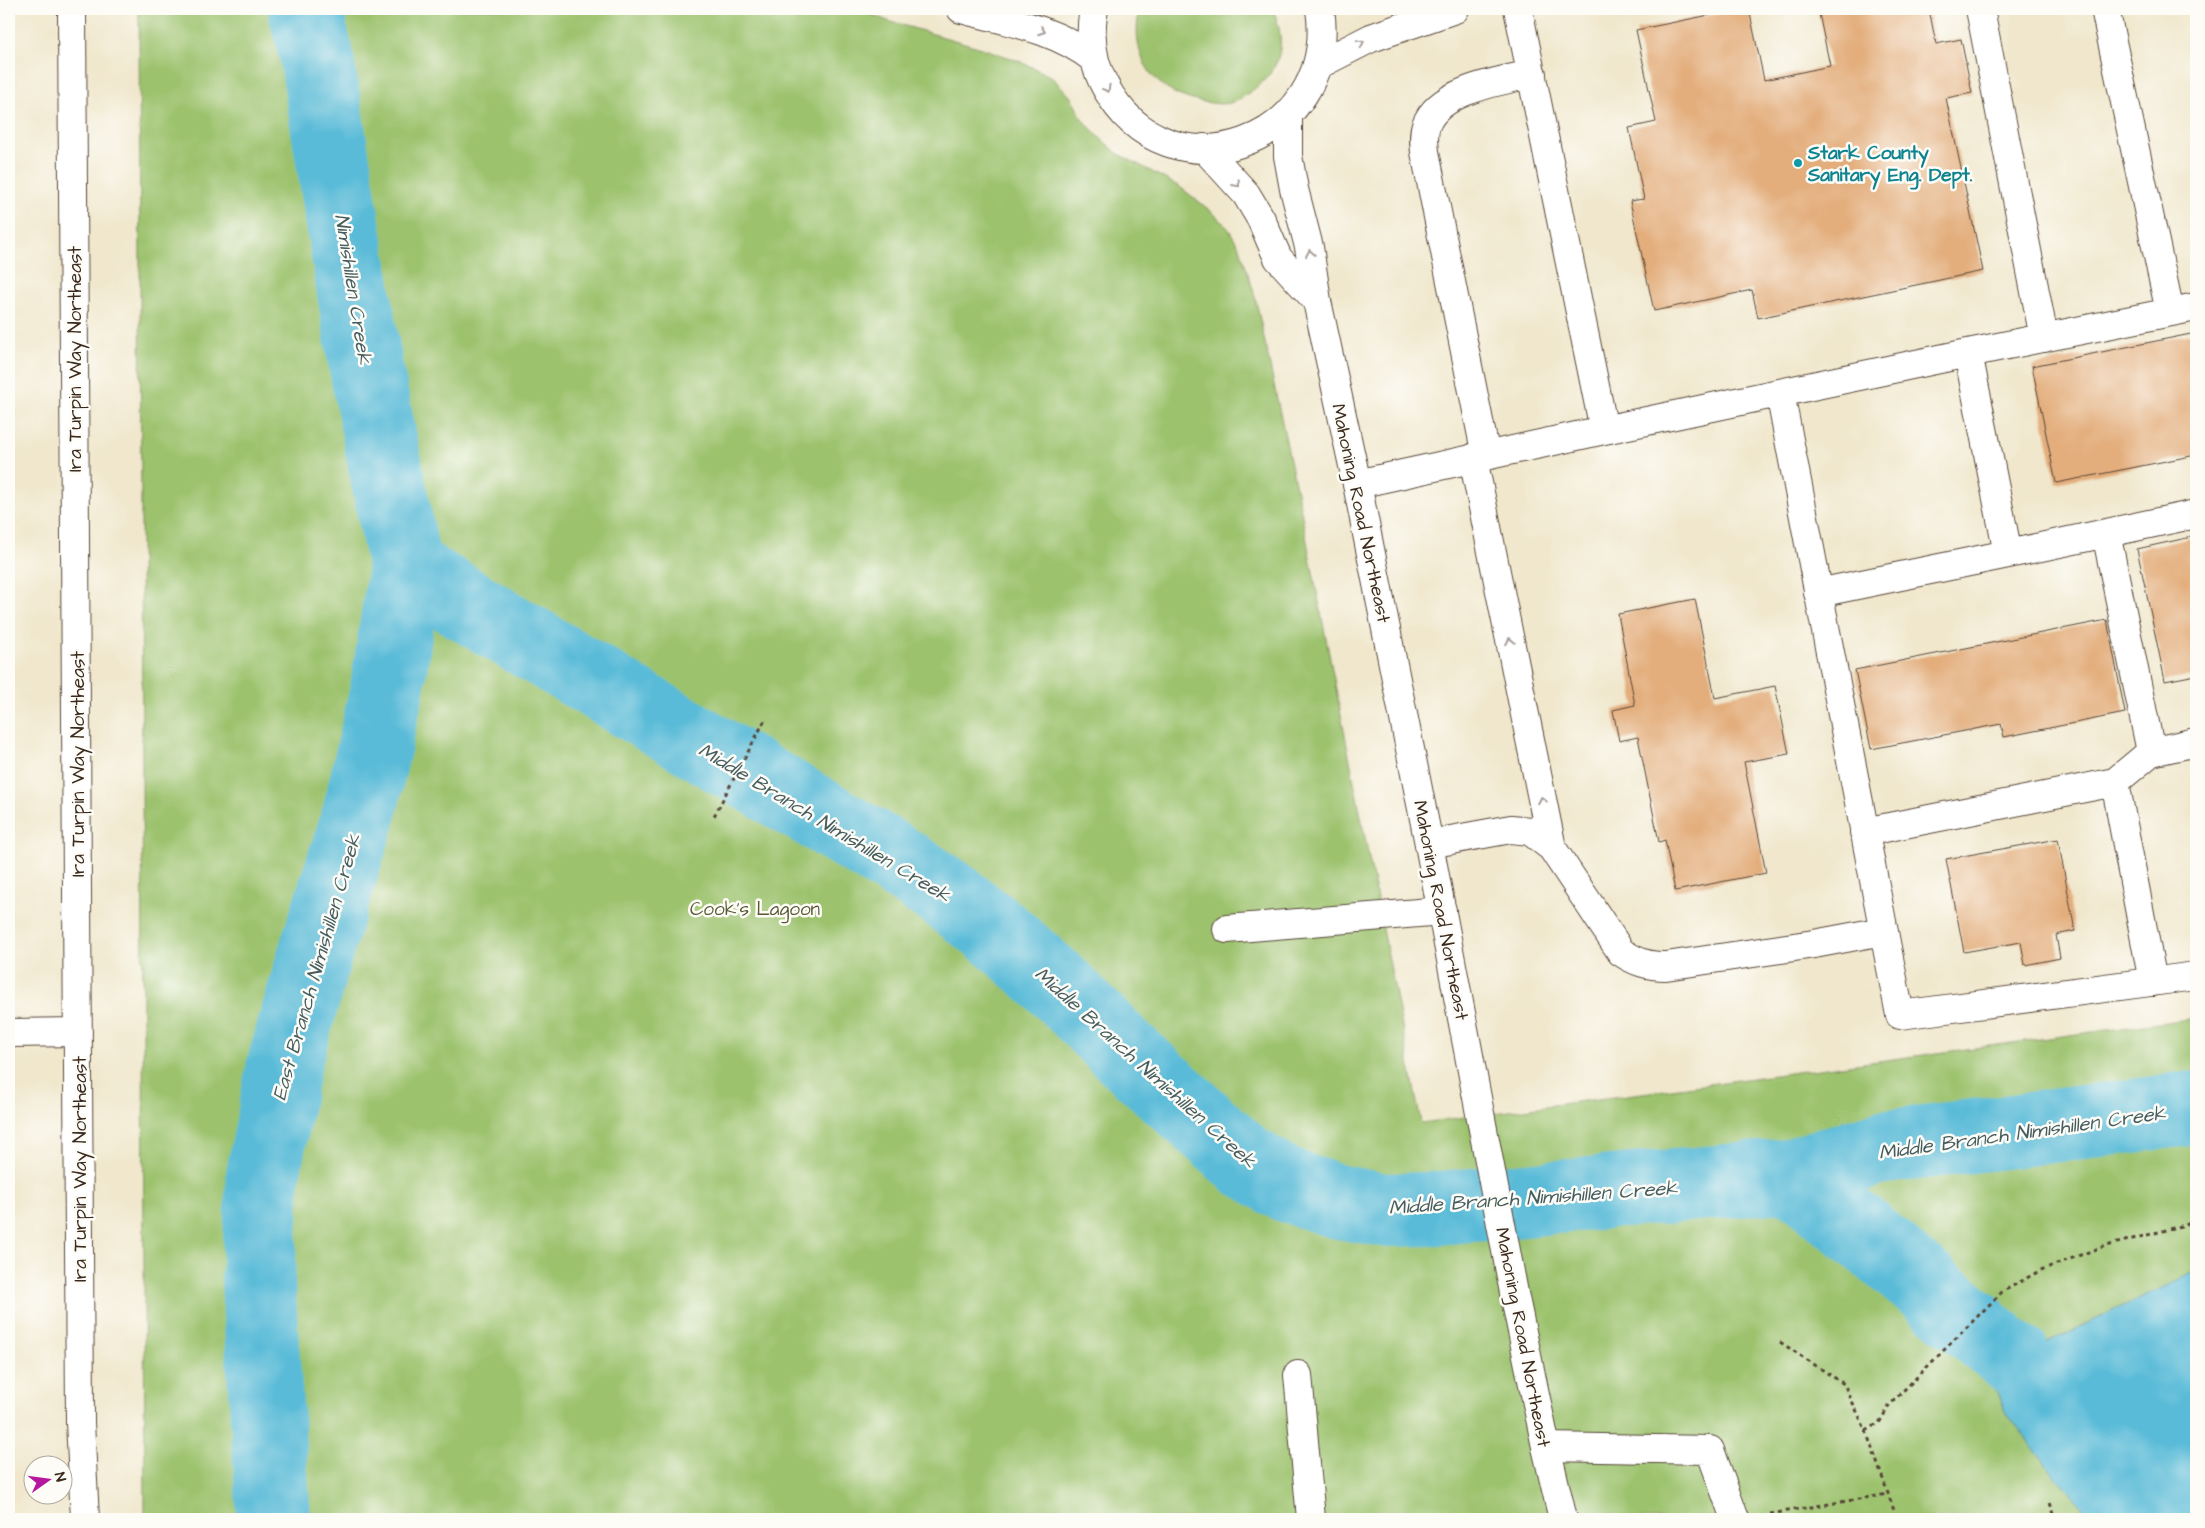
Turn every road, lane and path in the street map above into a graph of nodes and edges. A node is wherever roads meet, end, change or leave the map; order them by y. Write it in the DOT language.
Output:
graph roads {
  1 [pos="72,9"];
  2 [pos="961,9"];
  3 [pos="1094,9"];
  4 [pos="1320,9"];
  5 [pos="1456,9"];
  6 [pos="1518,9"];
  7 [pos="1980,9"];
  8 [pos="2105,9"];
  9 [pos="1095,60"];
  10 [pos="1318,65"];
  11 [pos="1532,74"];
  12 [pos="1288,115"];
  13 [pos="1204,148"];
  14 [pos="1317,301"];
  15 [pos="2196,307"];
  16 [pos="2170,312"];
  17 [pos="2044,338"];
  18 [pos="1968,353"];
  19 [pos="1780,393"];
  20 [pos="1604,430"];
  21 [pos="1479,457"];
  22 [pos="1357,484"];
  23 [pos="2196,514"];
  24 [pos="2106,533"];
  25 [pos="2008,554"];
  26 [pos="1818,593"];
  27 [pos="766,718"];
  28 [pos="2196,742"];
  29 [pos="2151,752"];
  30 [pos="2115,782"];
  31 [pos="714,816"];
  32 [pos="1864,832"];
  33 [pos="1429,844"];
  34 [pos="1552,848"];
  35 [pos="1442,911"];
  36 [pos="1227,929"];
  37 [pos="1883,932"];
  38 [pos="2196,976"];
  39 [pos="2152,982"];
  40 [pos="78,1032"];
  41 [pos="9,1033"];
  42 [pos="2196,1222"];
  43 [pos="1780,1342"];
  44 [pos="1298,1375"];
  45 [pos="1866,1431"];
  46 [pos="1546,1447"];
  47 [pos="1888,1494"];
  48 [pos="2050,1503"];
  49 [pos="1747,1518"];
  50 [pos="85,1519"];
  51 [pos="1311,1519"];
  52 [pos="1563,1519"];
  53 [pos="1897,1519"];
  54 [pos="2056,1519"];
  1 -- 40 [label="main road, Ira Turpin Way Northeast"];
  2 -- 9 [label="main road, one-way"];
  3 -- 9 [label="main road"];
  4 -- 10 [label="main road"];
  10 -- 5 [label="main road, one-way"];
  6 -- 11 [label="main road"];
  7 -- 17 [label="main road"];
  8 -- 16 [label="main road"];
  9 -- 13 [label="main road, one-way"];
  10 -- 12 [label="main road"];
  11 -- 20 [label="main road"];
  11 -- 21 [label="main road"];
  12 -- 13 [label="main road"];
  14 -- 12 [label="main road, Mahoning Road Northeast, one-way"];
  13 -- 14 [label="main road, Mahoning Road Northeast, one-way"];
  14 -- 22 [label="main road, Mahoning Road Northeast"];
  15 -- 16 [label="main road"];
  16 -- 17 [label="main road"];
  17 -- 18 [label="main road"];
  18 -- 19 [label="main road"];
  18 -- 25 [label="main road"];
  19 -- 20 [label="main road"];
  19 -- 26 [label="main road"];
  20 -- 21 [label="main road"];
  21 -- 22 [label="main road"];
  34 -- 21 [label="main road, one-way"];
  22 -- 33 [label="main road, Mahoning Road Northeast"];
  23 -- 24 [label="main road"];
  24 -- 25 [label="main road"];
  24 -- 29 [label="main road"];
  25 -- 26 [label="main road"];
  26 -- 32 [label="main road"];
  27 -- 31 [label="path"];
  28 -- 29 [label="main road"];
  29 -- 30 [label="main road"];
  30 -- 32 [label="main road"];
  30 -- 39 [label="main road"];
  32 -- 37 [label="main road"];
  33 -- 34 [label="main road"];
  33 -- 35 [label="main road, Mahoning Road Northeast"];
  34 -- 37 [label="main road"];
  35 -- 36 [label="main road"];
  35 -- 46 [label="main road, Mahoning Road Northeast"];
  37 -- 39 [label="main road"];
  38 -- 39 [label="main road"];
  40 -- 41 [label="main road"];
  40 -- 50 [label="main road, Ira Turpin Way Northeast"];
  42 -- 45 [label="path"];
  43 -- 45 [label="path"];
  44 -- 51 [label="main road"];
  45 -- 47 [label="path"];
  46 -- 49 [label="main road"];
  46 -- 52 [label="main road, Mahoning Road Northeast"];
  47 -- 49 [label="path"];
  47 -- 53 [label="path"];
  48 -- 54 [label="path"];
}
